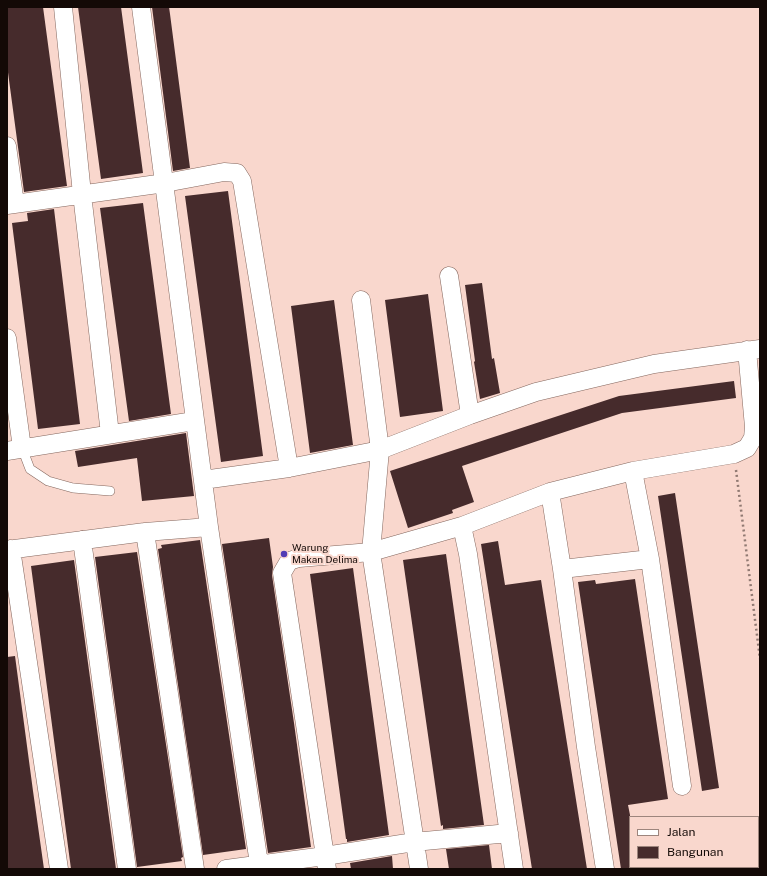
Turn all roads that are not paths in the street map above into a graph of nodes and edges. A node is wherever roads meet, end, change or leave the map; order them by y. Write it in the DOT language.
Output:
graph roads {
  1 [pos="63,7"];
  2 [pos="141,7"];
  3 [pos="7,146"];
  4 [pos="165,183"];
  5 [pos="82,194"];
  6 [pos="11,205"];
  7 [pos="448,276"];
  8 [pos="361,300"];
  9 [pos="7,338"];
  10 [pos="753,349"];
  11 [pos="470,415"];
  12 [pos="194,421"];
  13 [pos="110,434"];
  14 [pos="14,449"];
  15 [pos="380,450"];
  16 [pos="288,468"];
  17 [pos="633,471"];
  18 [pos="203,480"];
  19 [pos="110,491"];
  20 [pos="550,492"];
  21 [pos="462,526"];
  22 [pos="209,527"];
  23 [pos="145,532"];
  24 [pos="82,540"];
  25 [pos="9,550"];
  26 [pos="371,552"];
  27 [pos="650,560"];
  28 [pos="562,569"];
  29 [pos="682,786"];
  30 [pos="509,833"];
  31 [pos="414,842"];
  32 [pos="326,862"];
  33 [pos="252,867"];
  34 [pos="59,869"];
  35 [pos="128,869"];
  36 [pos="195,869"];
  37 [pos="226,869"];
  38 [pos="419,869"];
  39 [pos="514,869"];
  40 [pos="605,869"];
  1 -- 5 [label="street"];
  2 -- 4 [label="street"];
  3 -- 6 [label="street"];
  4 -- 5 [label="street"];
  4 -- 12 [label="street"];
  4 -- 16 [label="street"];
  5 -- 6 [label="street"];
  5 -- 13 [label="street"];
  7 -- 11 [label="street"];
  8 -- 15 [label="street"];
  9 -- 14 [label="street"];
  10 -- 11 [label="street"];
  10 -- 17 [label="street"];
  11 -- 15 [label="street"];
  12 -- 13 [label="street"];
  12 -- 18 [label="street"];
  13 -- 14 [label="street"];
  14 -- 19 [label="lane"];
  15 -- 16 [label="street"];
  15 -- 26 [label="street"];
  16 -- 18 [label="street"];
  17 -- 20 [label="street"];
  17 -- 27 [label="street"];
  18 -- 22 [label="street"];
  20 -- 21 [label="street"];
  20 -- 28 [label="street"];
  21 -- 26 [label="street"];
  21 -- 30 [label="street"];
  22 -- 23 [label="street"];
  22 -- 33 [label="street"];
  23 -- 24 [label="street"];
  23 -- 36 [label="street"];
  24 -- 25 [label="street"];
  24 -- 35 [label="street"];
  25 -- 34 [label="street"];
  26 -- 31 [label="street"];
  26 -- 32 [label="street"];
  27 -- 28 [label="street"];
  27 -- 29 [label="street"];
  28 -- 40 [label="street"];
  30 -- 31 [label="street"];
  30 -- 39 [label="street"];
  31 -- 32 [label="street"];
  31 -- 38 [label="street"];
  32 -- 33 [label="street"];
  33 -- 37 [label="street"];
}
